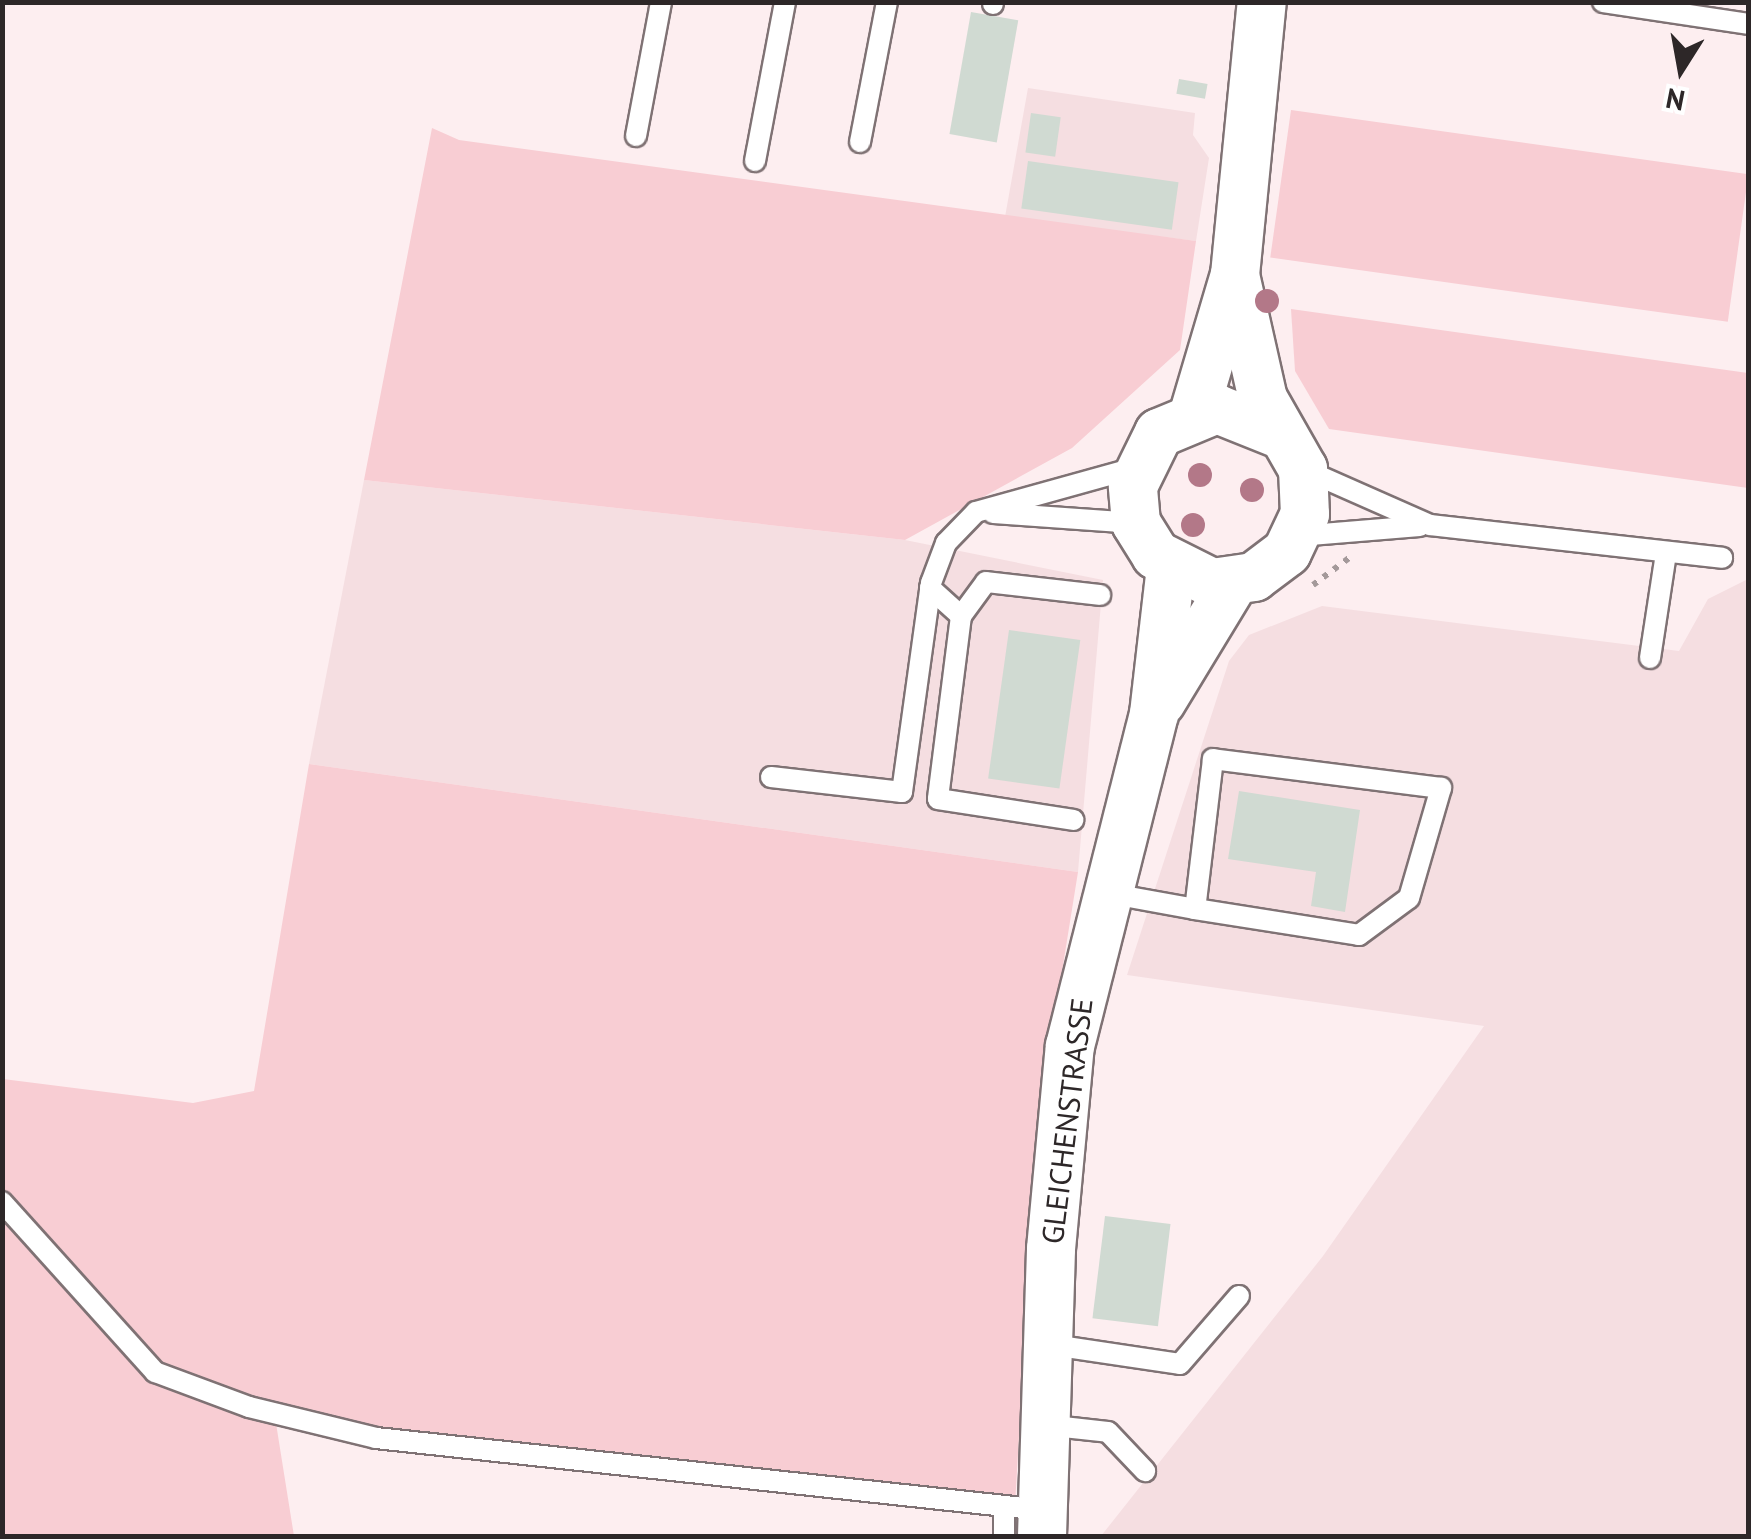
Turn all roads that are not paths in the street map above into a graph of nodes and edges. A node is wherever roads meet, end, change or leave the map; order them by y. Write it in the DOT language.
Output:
graph roads {
  1 [pos="661,2"];
  2 [pos="785,2"];
  3 [pos="887,2"];
  4 [pos="1262,2"];
  5 [pos="1604,2"];
  6 [pos="1748,24"];
  7 [pos="636,136"];
  8 [pos="860,142"];
  9 [pos="755,161"];
  10 [pos="1236,275"];
  11 [pos="1194,413"];
  12 [pos="1292,452"];
  13 [pos="1137,467"];
  14 [pos="976,512"];
  15 [pos="1136,523"];
  16 [pos="1430,525"];
  17 [pos="1298,536"];
  18 [pos="1666,553"];
  19 [pos="1722,558"];
  20 [pos="1171,568"];
  21 [pos="1234,582"];
  22 [pos="930,588"];
  23 [pos="1100,595"];
  24 [pos="962,616"];
  25 [pos="1650,658"];
  26 [pos="1154,714"];
  27 [pos="772,777"];
  28 [pos="1073,820"];
  29 [pos="1103,892"];
  30 [pos="1195,908"];
  31 [pos="2,1202"];
  32 [pos="1239,1296"];
  33 [pos="1046,1344"];
  34 [pos="1043,1424"];
  35 [pos="1145,1472"];
  36 [pos="1023,1522"];
  1 -- 7 [label="lane"];
  2 -- 9 [label="lane"];
  3 -- 8 [label="lane"];
  4 -- 10 [label="street"];
  5 -- 6 [label="lane"];
  10 -- 11 [label="street"];
  10 -- 12 [label="street"];
  11 -- 12 [label="street"];
  11 -- 13 [label="street"];
  12 -- 16 [label="lane"];
  12 -- 17 [label="street"];
  13 -- 14 [label="lane"];
  13 -- 15 [label="street"];
  14 -- 15 [label="lane"];
  14 -- 22 [label="lane"];
  15 -- 20 [label="street"];
  16 -- 17 [label="lane"];
  16 -- 18 [label="lane"];
  17 -- 21 [label="street"];
  18 -- 19 [label="lane"];
  18 -- 25 [label="lane"];
  20 -- 21 [label="street"];
  20 -- 26 [label="street, GLEICHENSTRASSE"];
  21 -- 26 [label="street, GLEICHENSTRASSE"];
  22 -- 24 [label="lane"];
  22 -- 27 [label="lane"];
  23 -- 24 [label="lane"];
  24 -- 28 [label="lane"];
  26 -- 29 [label="street, GLEICHENSTRASSE"];
  29 -- 30 [label="lane"];
  29 -- 33 [label="street, GLEICHENSTRASSE"];
  30 -- 30 [label="lane"];
  31 -- 36 [label="lane"];
  32 -- 33 [label="lane"];
  33 -- 34 [label="street, GLEICHENSTRASSE"];
  34 -- 35 [label="lane"];
  34 -- 36 [label="street, GLEICHENSTRASSE"];
}
